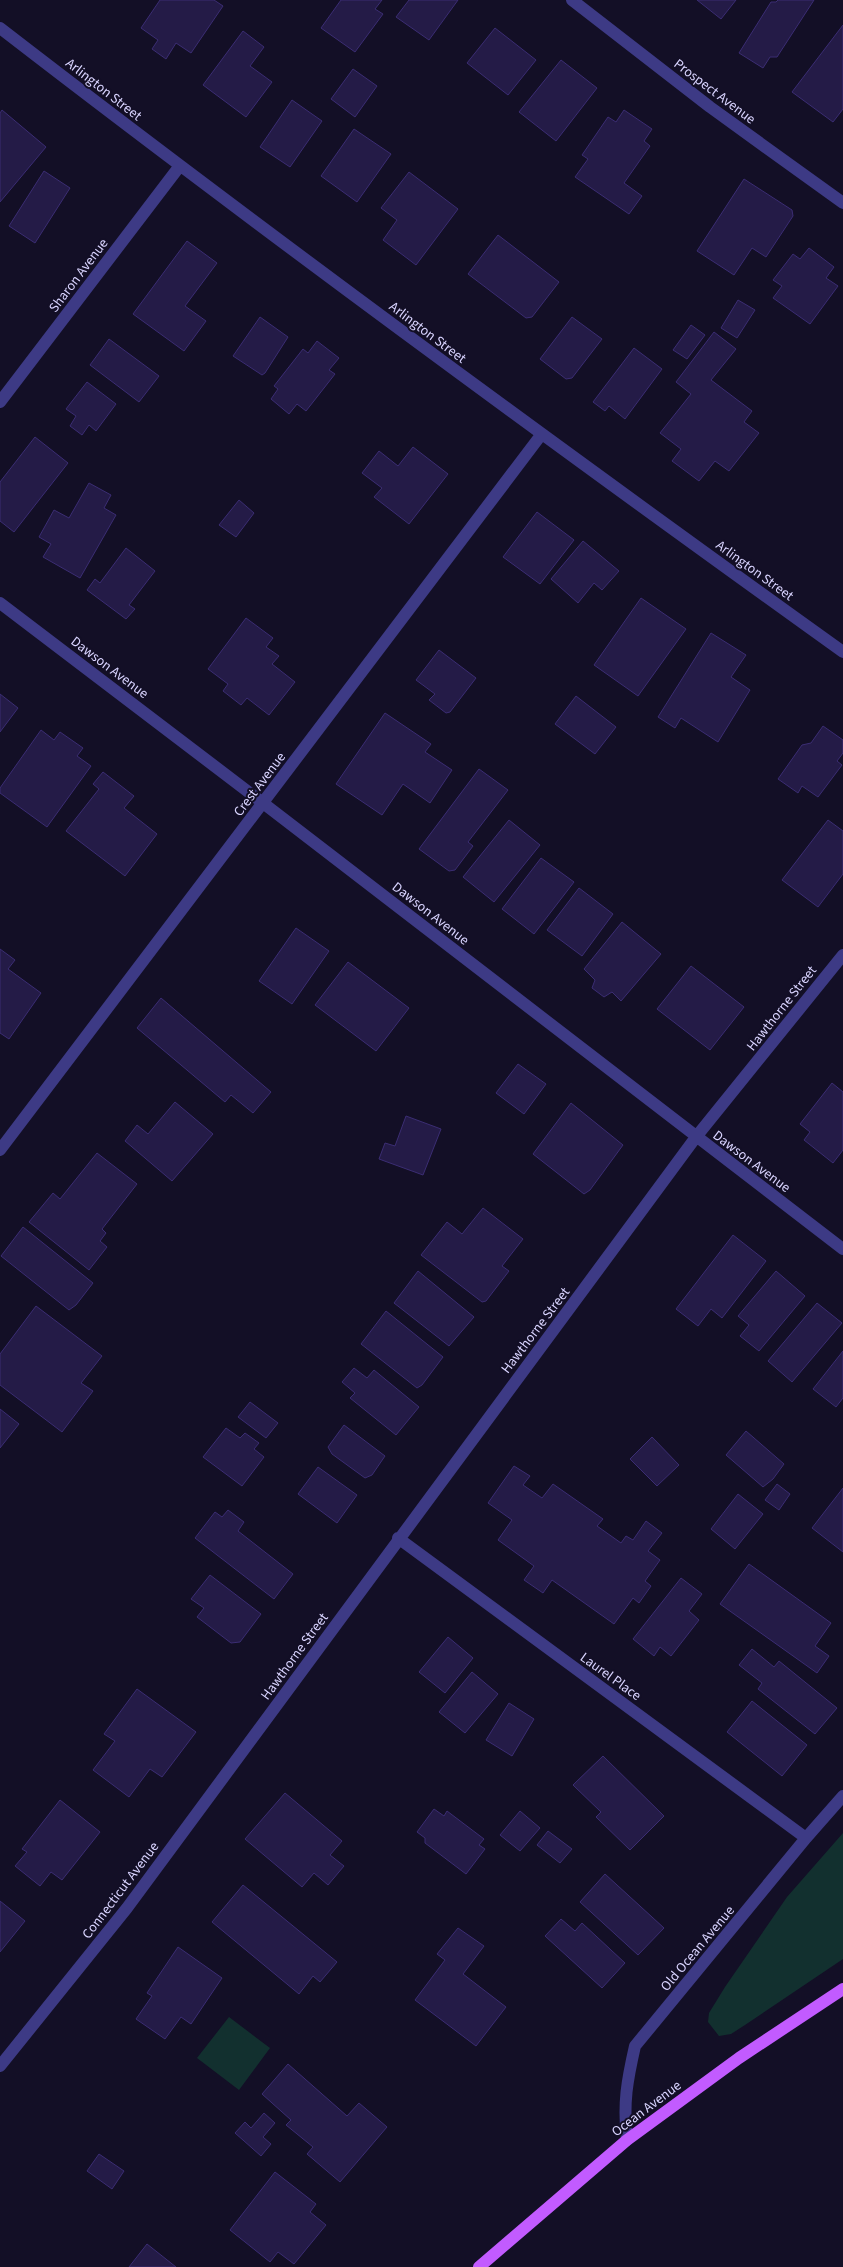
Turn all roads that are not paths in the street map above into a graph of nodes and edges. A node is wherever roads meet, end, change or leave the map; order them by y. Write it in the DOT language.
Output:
graph roads {
  1 [pos="572,0"];
  2 [pos="0,28"];
  3 [pos="179,167"];
  4 [pos="843,203"];
  5 [pos="0,402"];
  6 [pos="542,435"];
  7 [pos="0,603"];
  8 [pos="843,652"];
  9 [pos="263,802"];
  10 [pos="843,955"];
  11 [pos="696,1138"];
  12 [pos="0,1150"];
  13 [pos="843,1249"];
  14 [pos="398,1538"];
  15 [pos="259,1729"];
  16 [pos="843,1796"];
  17 [pos="806,1838"];
  18 [pos="843,1989"];
  19 [pos="0,2066"];
  20 [pos="627,2140"];
  21 [pos="479,2267"];
  1 -- 4 [label="street, Prospect Avenue"];
  2 -- 3 [label="street, Arlington Street"];
  3 -- 5 [label="street, Sharon Avenue"];
  3 -- 6 [label="street, Arlington Street"];
  6 -- 8 [label="street, Arlington Street"];
  6 -- 9 [label="street, Crest Avenue"];
  7 -- 9 [label="street, Dawson Avenue"];
  9 -- 11 [label="street, Dawson Avenue"];
  9 -- 12 [label="street, Crest Avenue"];
  10 -- 11 [label="street, Hawthorne Street"];
  11 -- 13 [label="street, Dawson Avenue"];
  11 -- 14 [label="street, Hawthorne Street"];
  14 -- 15 [label="street, Hawthorne Street"];
  14 -- 17 [label="street, Laurel Place"];
  15 -- 19 [label="street, Connecticut Avenue"];
  16 -- 17 [label="street, Old Ocean Avenue"];
  17 -- 20 [label="street, Old Ocean Avenue"];
  18 -- 20 [label="main road, Ocean Avenue"];
  20 -- 21 [label="main road, Ocean Avenue"];
}
